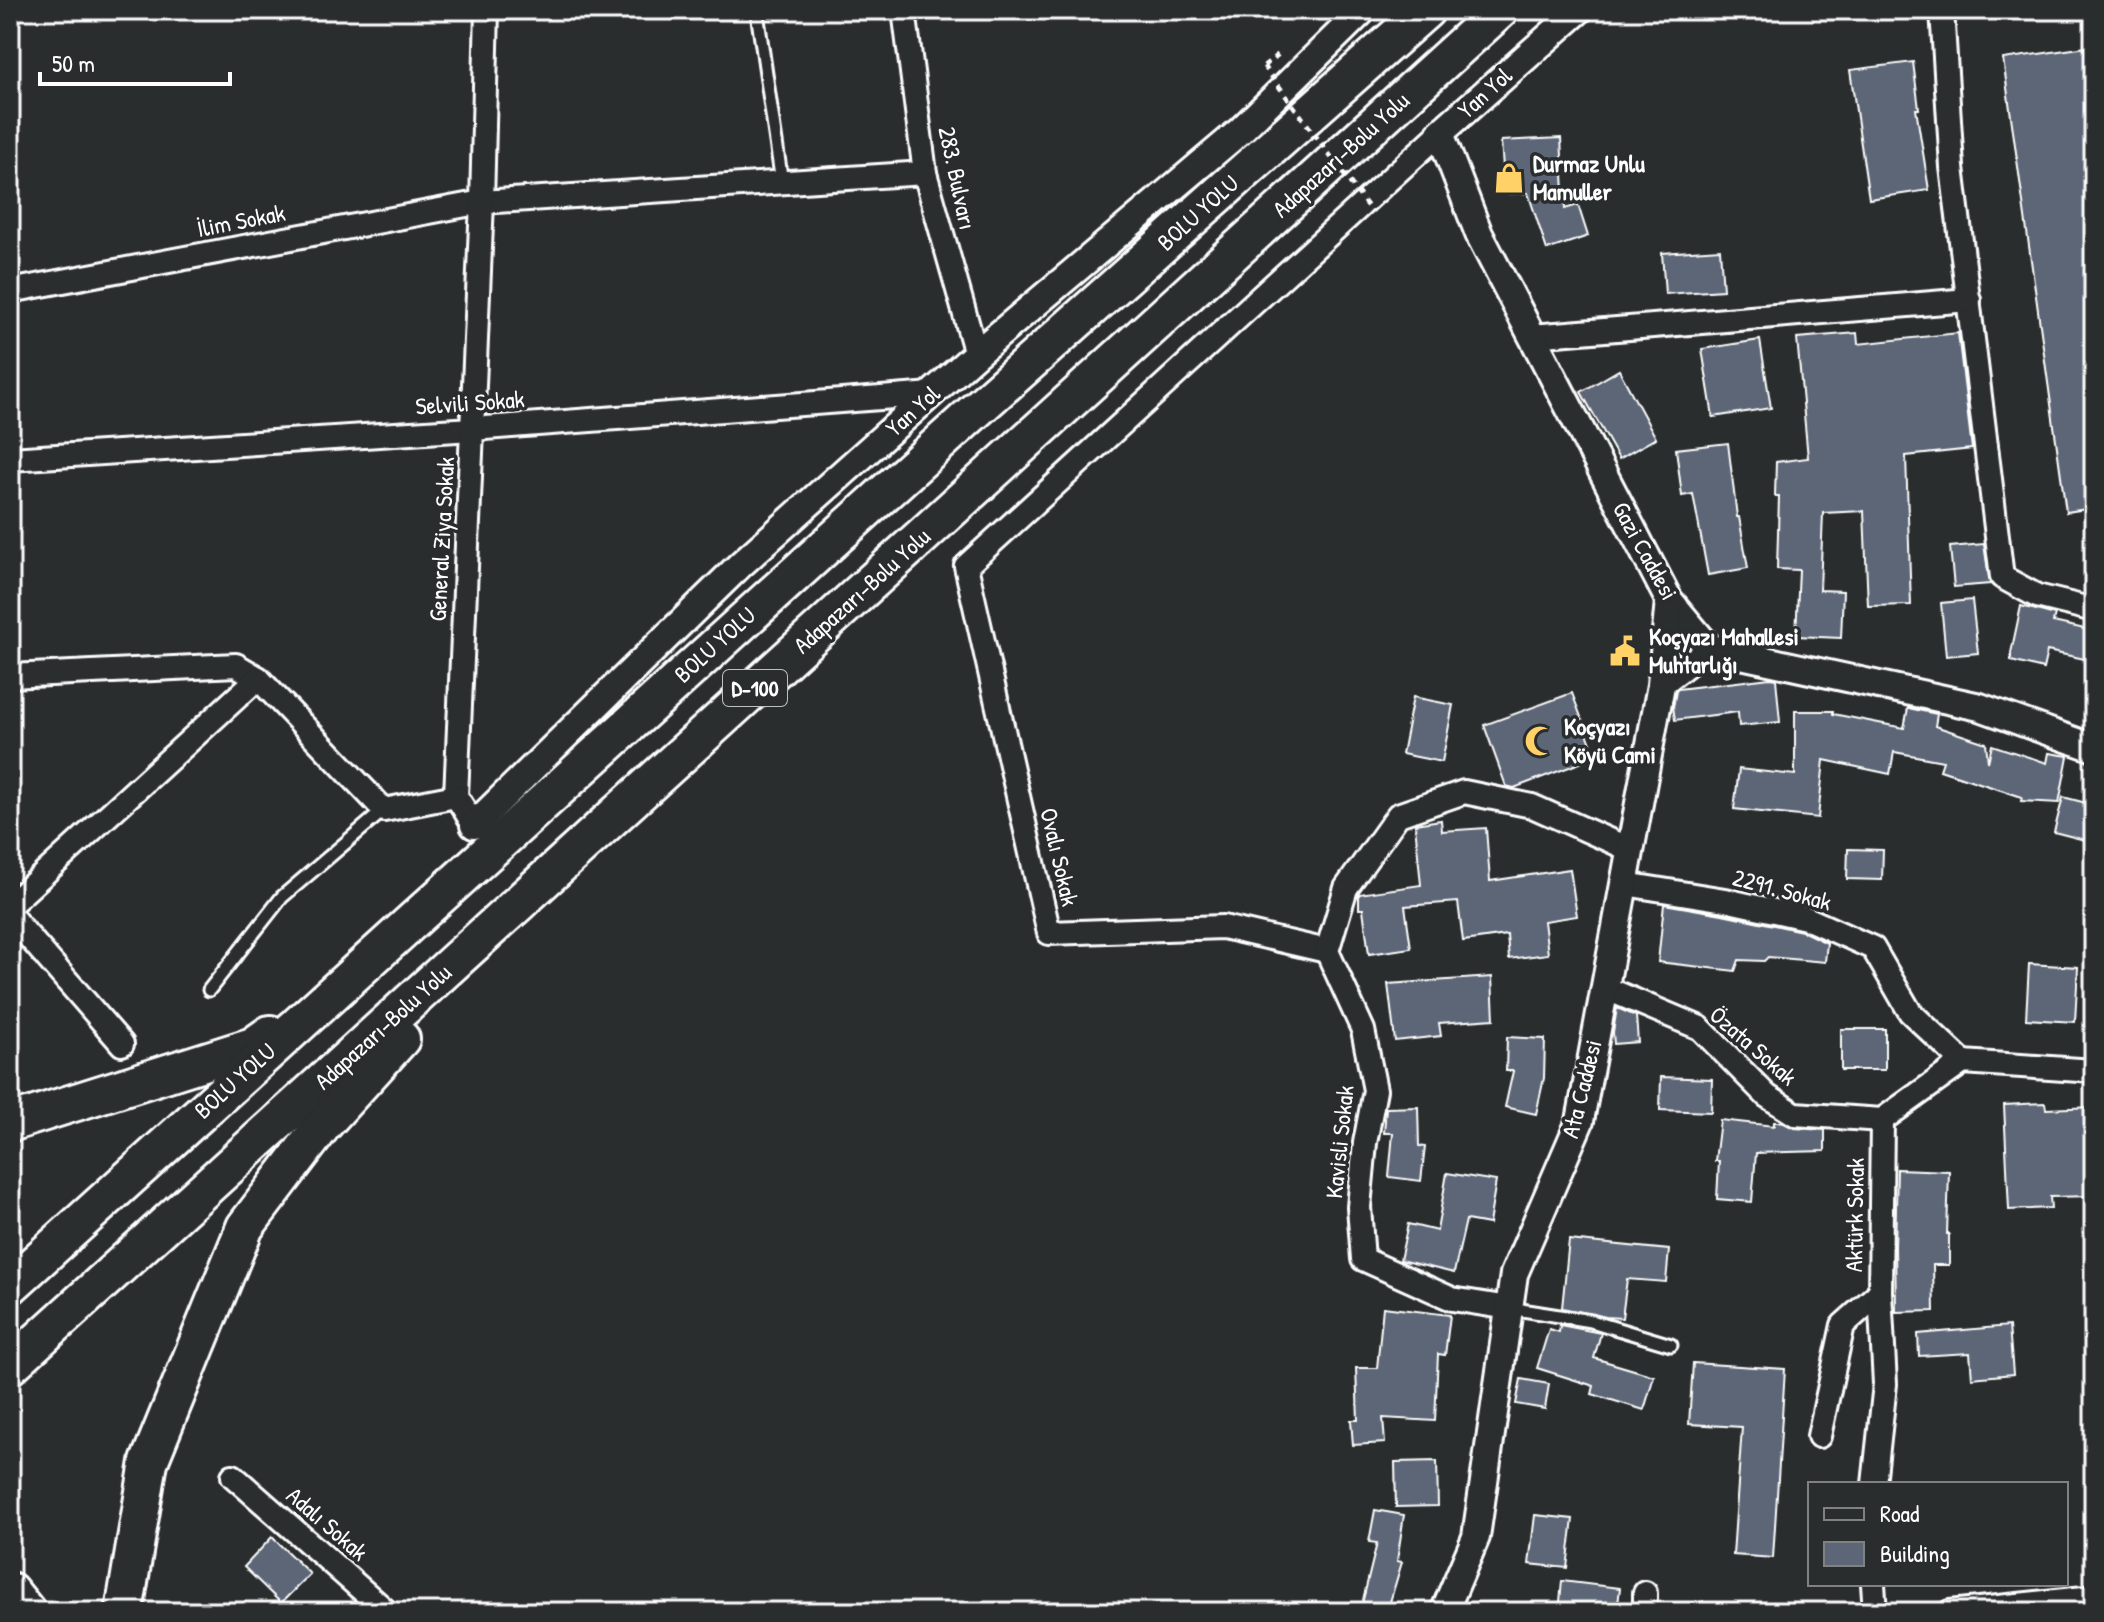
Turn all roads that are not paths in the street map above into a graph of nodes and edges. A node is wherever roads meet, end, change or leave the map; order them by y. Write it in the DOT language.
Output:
graph roads {
  1 [pos="487,10"];
  2 [pos="904,10"];
  3 [pos="1363,10"];
  4 [pos="1426,10"];
  5 [pos="1500,10"];
  6 [pos="1579,10"];
  7 [pos="1942,10"];
  8 [pos="758,19"];
  9 [pos="1440,133"];
  10 [pos="925,173"];
  11 [pos="782,183"];
  12 [pos="482,202"];
  13 [pos="10,291"];
  14 [pos="1969,300"];
  15 [pos="1532,336"];
  16 [pos="976,354"];
  17 [pos="933,394"];
  18 [pos="472,429"];
  19 [pos="10,459"];
  20 [pos="966,566"];
  21 [pos="1669,600"];
  22 [pos="2094,610"];
  23 [pos="1709,648"];
  24 [pos="10,676"];
  25 [pos="258,678"];
  26 [pos="1661,685"];
  27 [pos="2094,748"];
  28 [pos="456,796"];
  29 [pos="384,810"];
  30 [pos="474,825"];
  31 [pos="1631,850"];
  32 [pos="1625,884"];
  33 [pos="540,885"];
  34 [pos="10,905"];
  35 [pos="10,915"];
  36 [pos="1327,951"];
  37 [pos="349,977"];
  38 [pos="1605,988"];
  39 [pos="209,990"];
  40 [pos="122,1044"];
  41 [pos="1963,1062"];
  42 [pos="2094,1071"];
  43 [pos="1882,1120"];
  44 [pos="10,1123"];
  45 [pos="10,1286"];
  46 [pos="1880,1292"];
  47 [pos="1509,1308"];
  48 [pos="1671,1345"];
  49 [pos="10,1366"];
  50 [pos="1819,1436"];
  51 [pos="233,1476"];
  52 [pos="1874,1482"];
  53 [pos="1873,1586"];
  54 [pos="10,1591"];
  55 [pos="2094,1597"];
  56 [pos="27,1612"];
  57 [pos="124,1612"];
  58 [pos="387,1612"];
  59 [pos="1444,1612"];
  60 [pos="1875,1612"];
  61 [pos="1950,1612"];
  1 -- 12 [label="street, General Ziya Sokak"];
  2 -- 10 [label="street, 283. Bulvarı"];
  3 -- 16 [label="street, Yan Yol"];
  4 -- 37 [label="highway, BOLU YOLU / D-100"];
  5 -- 33 [label="highway, Adapazarı-Bolu Yolu / D-100"];
  6 -- 9 [label="street, Yan Yol"];
  7 -- 14 [label="street"];
  8 -- 11 [label="lane"];
  9 -- 15 [label="street, Gazi Caddesi"];
  9 -- 20 [label="street, Yan Yol"];
  10 -- 11 [label="street, İlim Sokak"];
  10 -- 16 [label="street, 283. Bulvarı"];
  11 -- 12 [label="street, İlim Sokak"];
  12 -- 13 [label="street, İlim Sokak"];
  12 -- 18 [label="street, General Ziya Sokak"];
  14 -- 15 [label="street"];
  14 -- 22 [label="street"];
  15 -- 21 [label="street, Gazi Caddesi"];
  16 -- 17 [label="street, Yan Yol"];
  17 -- 18 [label="street, Selvili Sokak"];
  17 -- 30 [label="street, Yan Yol"];
  18 -- 19 [label="street, Selvili Sokak"];
  18 -- 28 [label="street, General Ziya Sokak"];
  20 -- 36 [label="street, Ovalı Sokak"];
  21 -- 23 [label="street, Gazi Caddesi"];
  21 -- 26 [label="street, Ata Caddesi"];
  23 -- 26 [label="street"];
  23 -- 27 [label="street"];
  24 -- 25 [label="street"];
  25 -- 29 [label="street"];
  25 -- 34 [label="street"];
  26 -- 31 [label="street, Ata Caddesi"];
  28 -- 29 [label="street"];
  28 -- 30 [label="street"];
  29 -- 39 [label="lane"];
  31 -- 32 [label="street, Ata Caddesi"];
  31 -- 36 [label="street"];
  32 -- 38 [label="street, Ata Caddesi"];
  32 -- 41 [label="street, 2291. Sokak"];
  33 -- 49 [label="highway, Adapazarı-Bolu Yolu / D-100"];
  33 -- 57 [label="highway"];
  35 -- 40 [label="street"];
  36 -- 47 [label="street, Kavisli Sokak"];
  37 -- 44 [label="highway"];
  37 -- 45 [label="highway, BOLU YOLU / D-100"];
  38 -- 43 [label="street, Özata Sokak"];
  38 -- 47 [label="street, Ata Caddesi"];
  41 -- 42 [label="street"];
  41 -- 43 [label="street"];
  43 -- 46 [label="street, Aktürk Sokak"];
  46 -- 50 [label="street, Aktürk Sokak"];
  46 -- 52 [label="street"];
  47 -- 48 [label="lane"];
  47 -- 59 [label="street, Ata Caddesi"];
  51 -- 58 [label="street, Adalı Sokak"];
  53 -- 60 [label="street"];
  54 -- 56 [label="highway"];
  55 -- 61 [label="street"];
}
